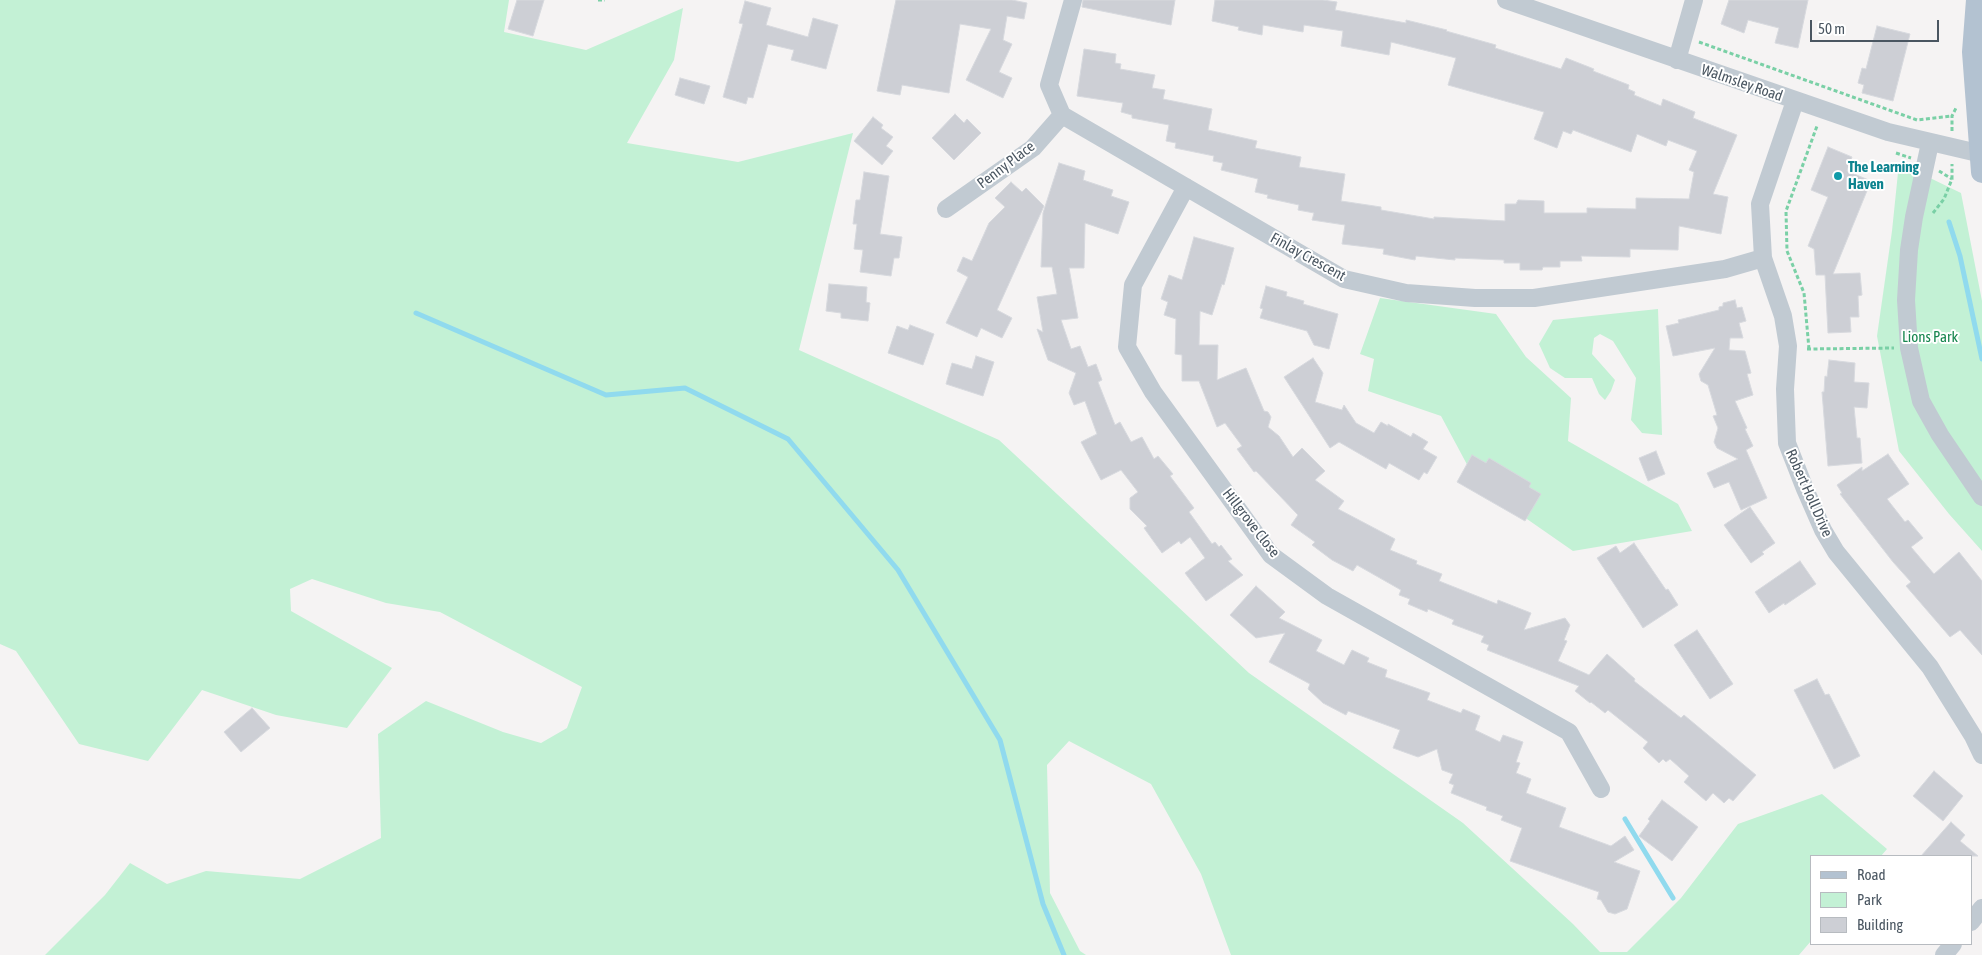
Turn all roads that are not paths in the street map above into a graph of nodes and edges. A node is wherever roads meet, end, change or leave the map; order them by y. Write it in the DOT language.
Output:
graph roads {
  1 [pos="1073,0"];
  2 [pos="1506,0"];
  3 [pos="1694,0"];
  4 [pos="1977,0"];
  5 [pos="1677,60"];
  6 [pos="1795,101"];
  7 [pos="1062,116"];
  8 [pos="1930,143"];
  9 [pos="1981,160"];
  10 [pos="1186,187"];
  11 [pos="946,209"];
  12 [pos="1763,258"];
  13 [pos="1982,496"];
  14 [pos="1982,755"];
  15 [pos="1601,789"];
  16 [pos="1982,908"];
  17 [pos="1972,921"];
  18 [pos="1952,945"];
  19 [pos="1944,955"];
  1 -- 7 [label="street"];
  2 -- 5 [label="street, Walmsley Road"];
  3 -- 5 [label="street"];
  4 -- 9 [label="main road"];
  5 -- 6 [label="street, Walmsley Road"];
  6 -- 8 [label="street, Walmsley Road"];
  6 -- 12 [label="street, Robert Holl Drive"];
  7 -- 10 [label="street, Finlay Crescent"];
  7 -- 11 [label="street, Penny Place"];
  8 -- 9 [label="street, Walmsley Road"];
  8 -- 13 [label="street"];
  10 -- 12 [label="street, Finlay Crescent"];
  10 -- 15 [label="street, Hillgrove Close"];
  12 -- 14 [label="street, Robert Holl Drive"];
  16 -- 17 [label="street"];
  18 -- 19 [label="street"];
}
